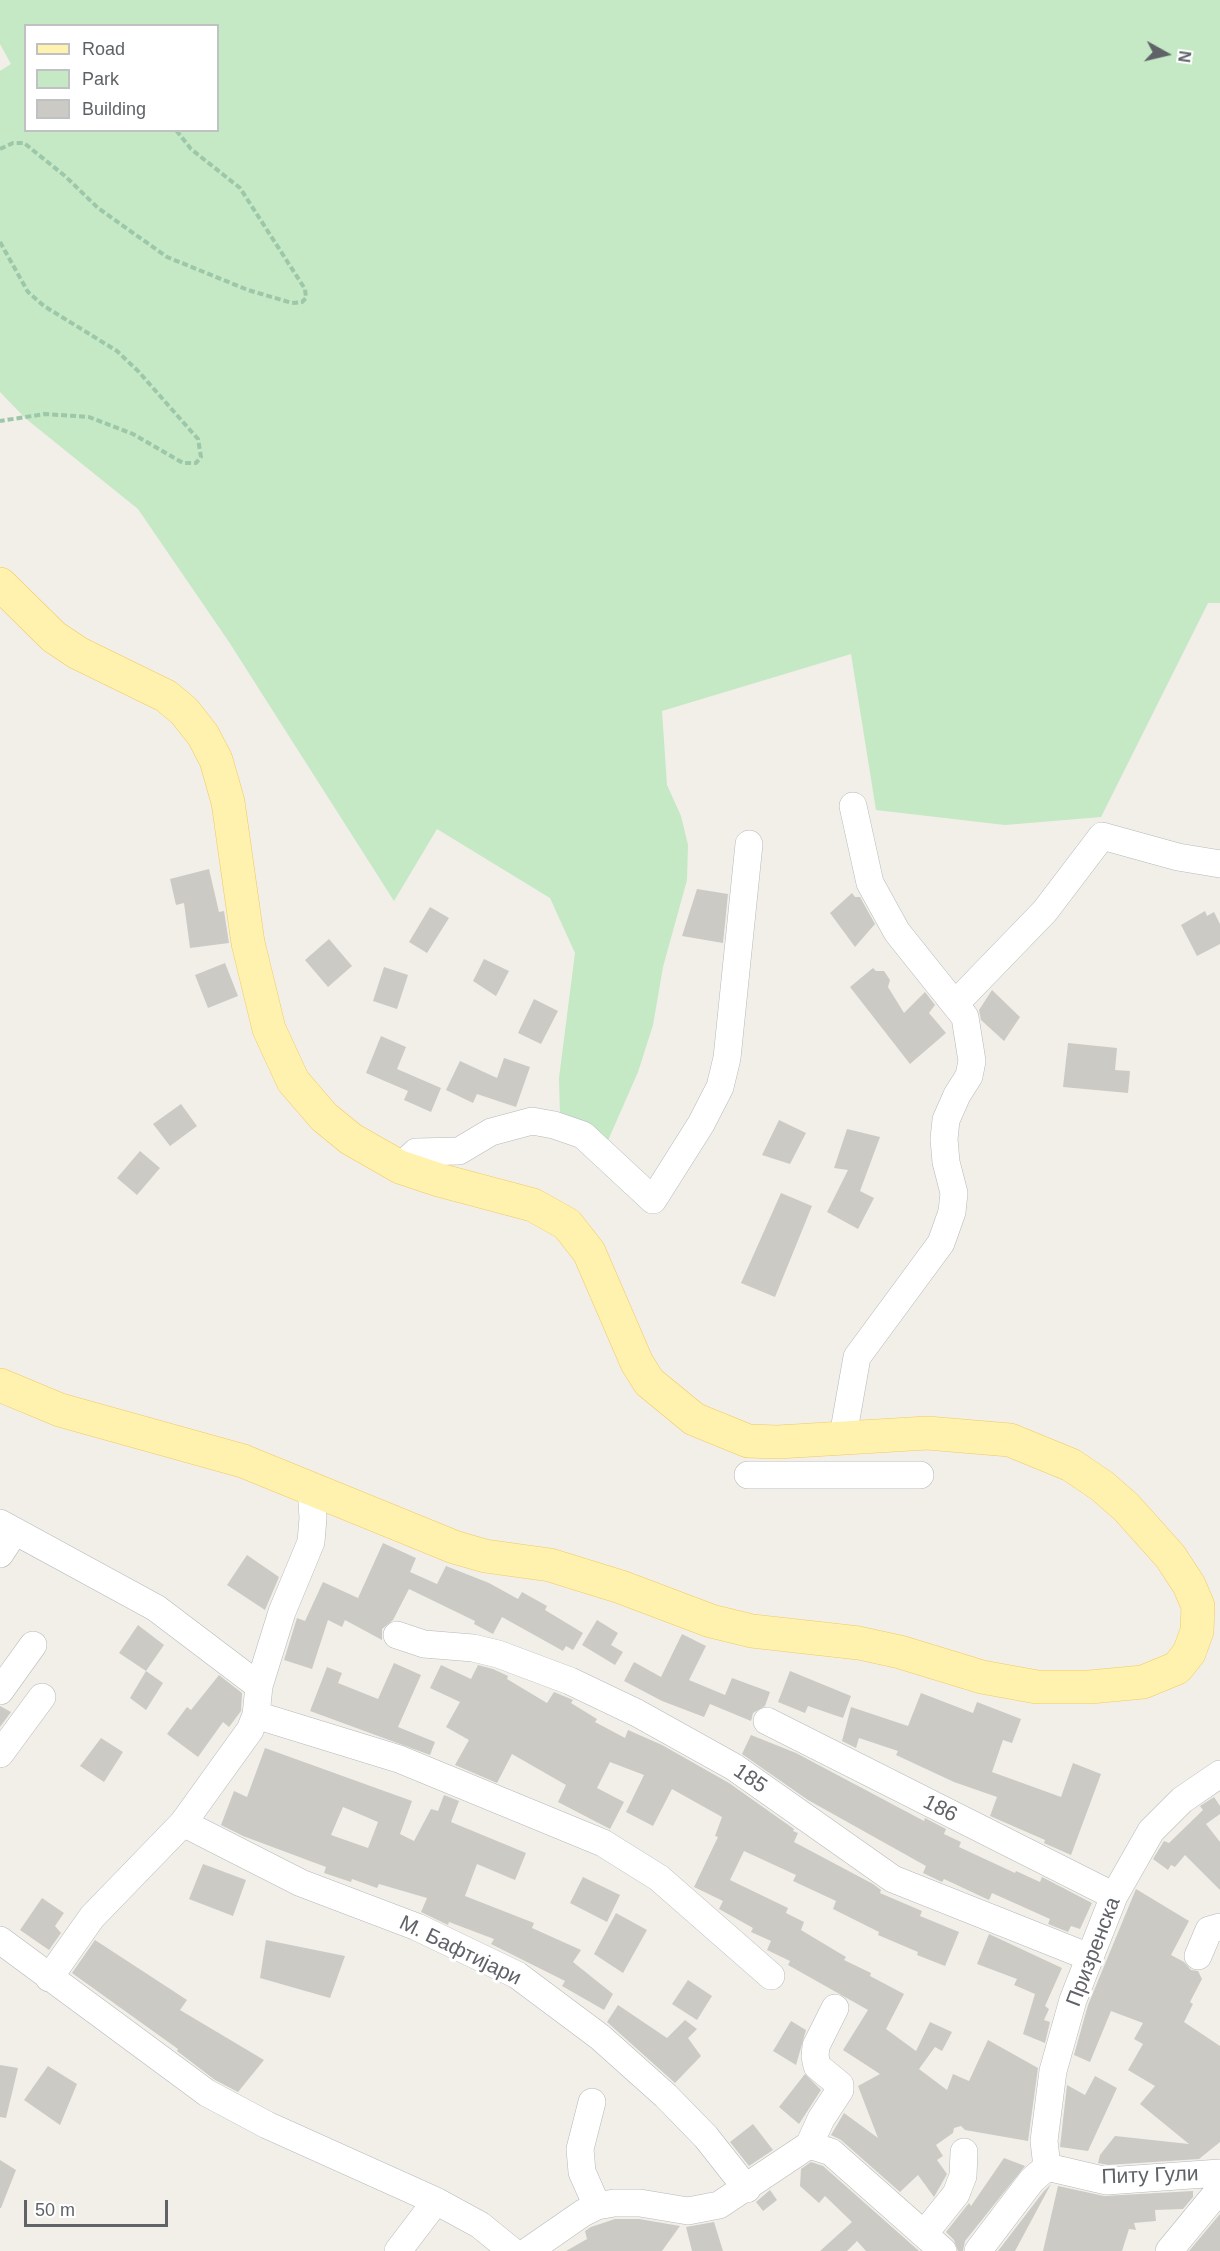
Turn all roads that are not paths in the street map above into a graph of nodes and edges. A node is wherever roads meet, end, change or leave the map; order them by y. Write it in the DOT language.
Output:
graph roads {
  1 [pos="0,584"];
  2 [pos="853,806"];
  3 [pos="749,844"];
  4 [pos="1220,864"];
  5 [pos="956,1003"];
  6 [pos="400,1167"];
  7 [pos="0,1384"];
  8 [pos="838,1437"];
  9 [pos="839,1474"];
  10 [pos="748,1475"];
  11 [pos="920,1475"];
  12 [pos="311,1488"];
  13 [pos="8,1527"];
  14 [pos="0,1554"];
  15 [pos="397,1635"];
  16 [pos="33,1645"];
  17 [pos="259,1686"];
  18 [pos="0,1691"];
  19 [pos="42,1697"];
  20 [pos="256,1715"];
  21 [pos="767,1721"];
  22 [pos="0,1754"];
  23 [pos="1220,1774"];
  24 [pos="183,1823"];
  25 [pos="1114,1896"];
  26 [pos="1220,1927"];
  27 [pos="5,1946"];
  28 [pos="1198,1956"];
  29 [pos="1089,1957"];
  30 [pos="771,1976"];
  31 [pos="49,1978"];
  32 [pos="835,2008"];
  33 [pos="592,2102"];
  34 [pos="809,2145"];
  35 [pos="964,2151"];
  36 [pos="1047,2167"];
  37 [pos="1220,2173"];
  38 [pos="747,2189"];
  39 [pos="1220,2189"];
  40 [pos="436,2201"];
  41 [pos="597,2206"];
  42 [pos="934,2242"];
  43 [pos="398,2251"];
  44 [pos="513,2251"];
  45 [pos="528,2251"];
  46 [pos="978,2251"];
  47 [pos="1169,2251"];
  1 -- 6 [label="main road"];
  2 -- 5 [label="street"];
  3 -- 6 [label="street"];
  4 -- 5 [label="street"];
  5 -- 8 [label="street"];
  6 -- 8 [label="main road"];
  7 -- 12 [label="main road"];
  8 -- 9 [label="street"];
  8 -- 12 [label="main road"];
  9 -- 10 [label="street"];
  9 -- 11 [label="street"];
  12 -- 17 [label="street"];
  13 -- 14 [label="street"];
  13 -- 17 [label="street"];
  15 -- 29 [label="street, 185"];
  16 -- 18 [label="street"];
  17 -- 20 [label="street"];
  19 -- 22 [label="street"];
  20 -- 24 [label="street"];
  20 -- 30 [label="street"];
  21 -- 25 [label="street, 186"];
  23 -- 25 [label="street, Призренска"];
  24 -- 31 [label="street"];
  24 -- 38 [label="street, М. Бафтијари"];
  25 -- 29 [label="street, Призренска"];
  26 -- 28 [label="street"];
  27 -- 31 [label="street"];
  29 -- 36 [label="street, Призренска"];
  31 -- 40 [label="street"];
  32 -- 34 [label="street"];
  33 -- 41 [label="street"];
  34 -- 38 [label="street"];
  34 -- 42 [label="street"];
  35 -- 42 [label="street"];
  36 -- 37 [label="street, Питу Гули"];
  36 -- 46 [label="street"];
  38 -- 41 [label="street"];
  39 -- 47 [label="street"];
  40 -- 43 [label="street"];
  40 -- 44 [label="street"];
  41 -- 45 [label="street"];
}
